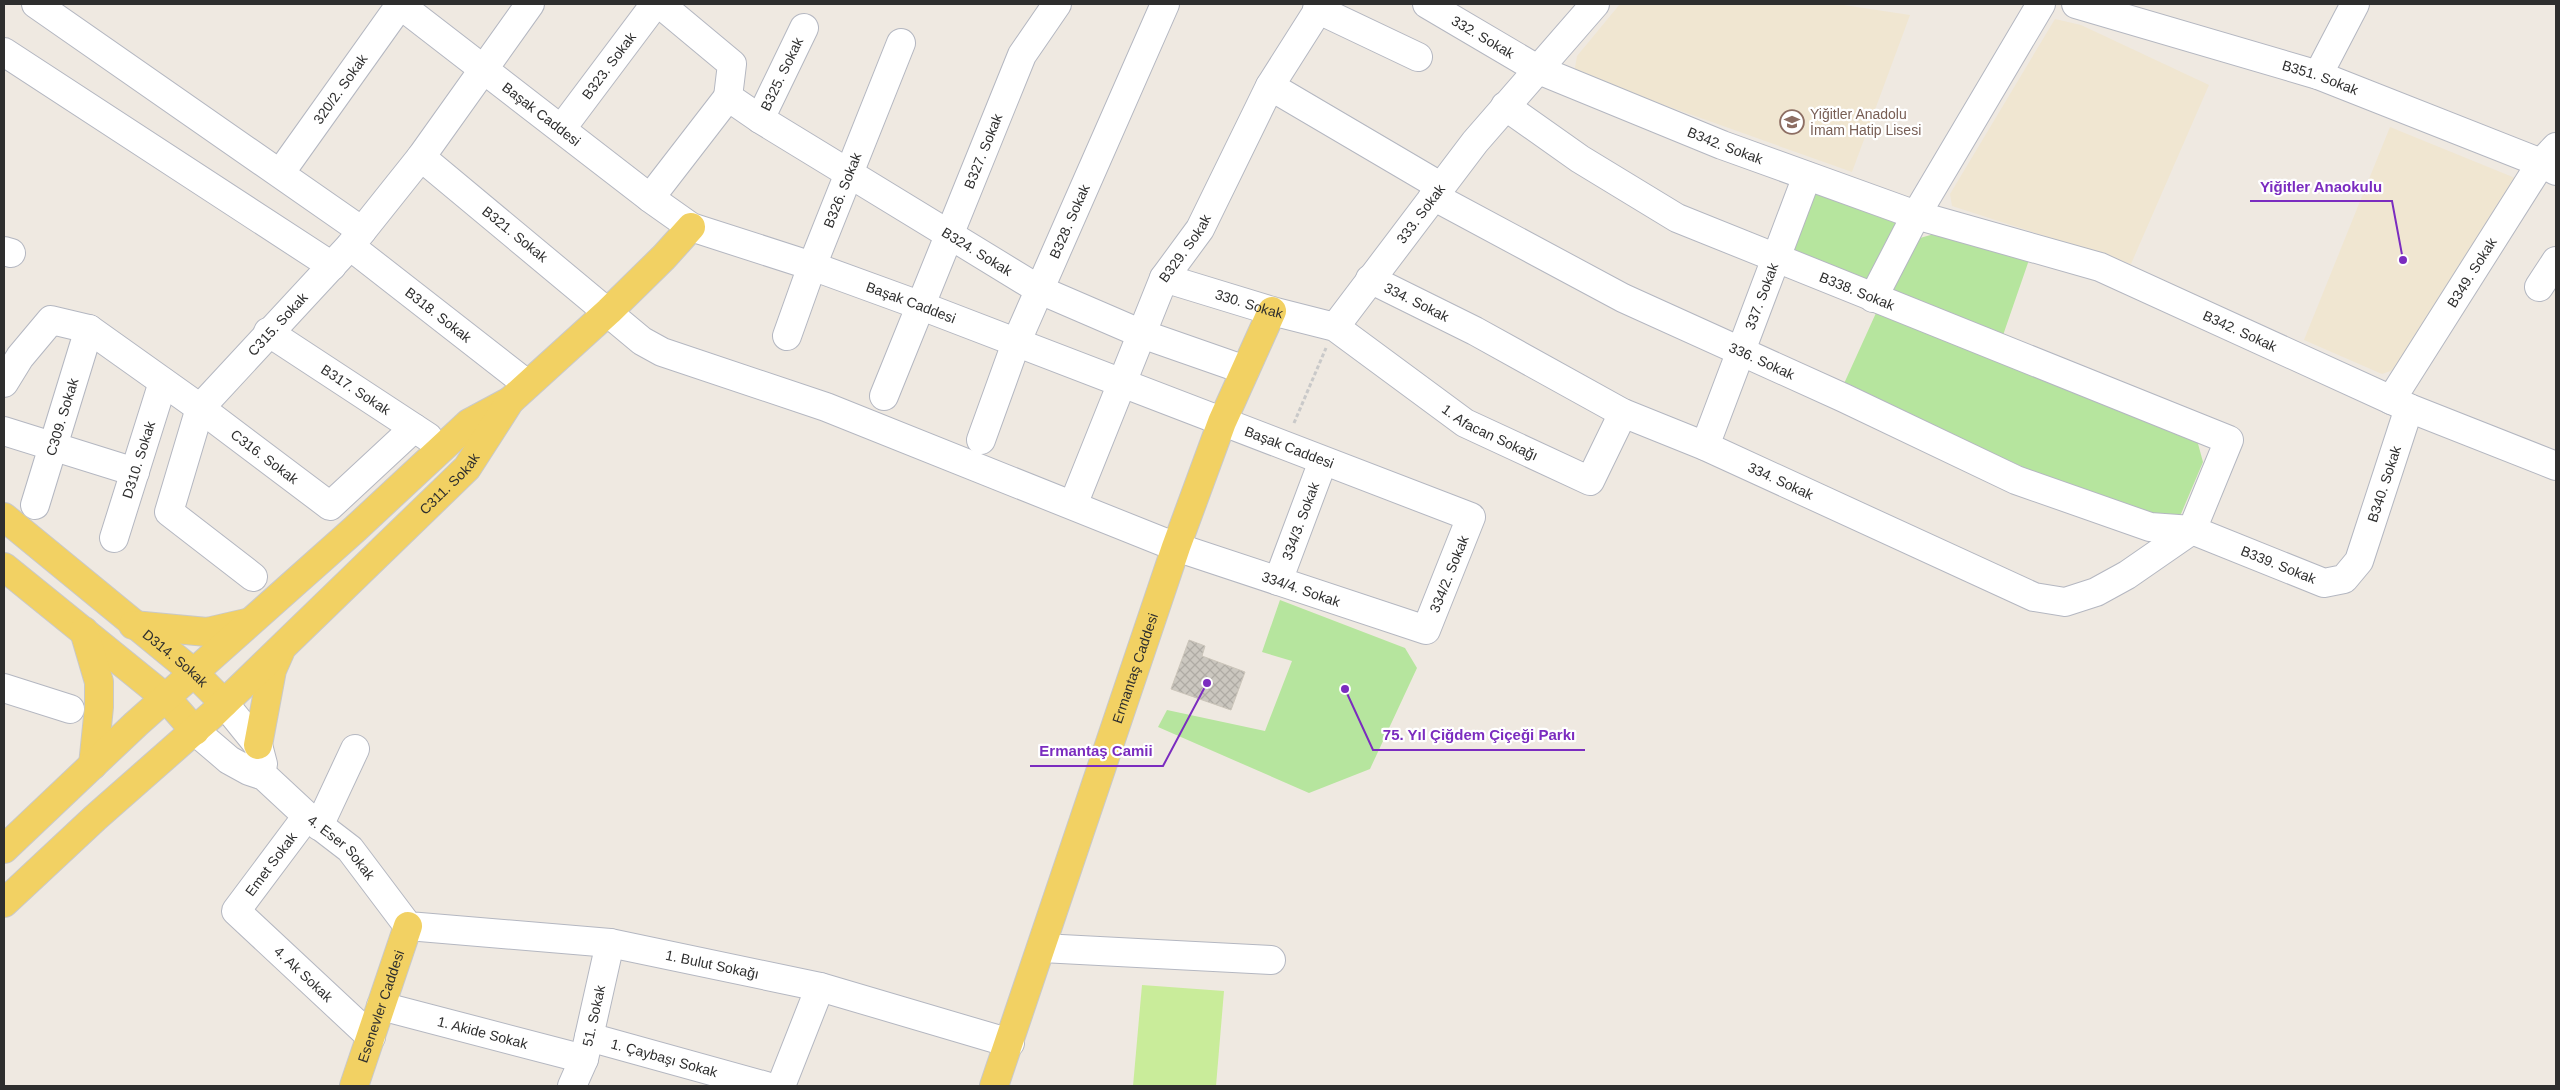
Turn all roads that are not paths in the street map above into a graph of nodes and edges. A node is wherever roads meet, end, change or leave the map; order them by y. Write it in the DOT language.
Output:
graph roads {
  1 [pos="36,4"];
  2 [pos="399,4"];
  3 [pos="530,4"];
  4 [pos="655,4"];
  5 [pos="660,4"];
  6 [pos="1057,4"];
  7 [pos="1165,4"];
  8 [pos="1427,4"];
  9 [pos="1595,4"];
  10 [pos="2041,4"];
  11 [pos="2076,4"];
  12 [pos="2354,4"];
  13 [pos="1320,6"];
  14 [pos="804,28"];
  15 [pos="901,44"];
  16 [pos="4,52"];
  17 [pos="1418,57"];
  18 [pos="484,68"];
  19 [pos="1539,70"];
  20 [pos="2318,75"];
  21 [pos="1270,86"];
  22 [pos="728,97"];
  23 [pos="1505,106"];
  24 [pos="760,119"];
  25 [pos="562,128"];
  26 [pos="421,157"];
  27 [pos="2551,160"];
  28 [pos="281,172"];
  29 [pos="850,172"];
  30 [pos="1806,176"];
  31 [pos="1436,191"];
  32 [pos="650,198"];
  33 [pos="1916,214"];
  34 [pos="691,226"];
  35 [pos="950,234"];
  36 [pos="356,238"];
  37 [pos="1776,258"];
  38 [pos="2556,261"];
  39 [pos="332,266"];
  40 [pos="812,266"];
  41 [pos="1164,278"];
  42 [pos="1370,279"];
  43 [pos="2539,287"];
  44 [pos="1040,290"];
  45 [pos="1874,298"];
  46 [pos="919,305"];
  47 [pos="609,311"];
  48 [pos="1272,312"];
  49 [pos="1335,327"];
  50 [pos="89,329"];
  51 [pos="268,332"];
  52 [pos="1142,334"];
  53 [pos="787,336"];
  54 [pos="1016,343"];
  55 [pos="1740,350"];
  56 [pos="12,354"];
  57 [pos="1245,370"];
  58 [pos="163,382"];
  59 [pos="4,383"];
  60 [pos="1120,383"];
  61 [pos="519,393"];
  62 [pos="884,396"];
  63 [pos="2400,404"];
  64 [pos="200,408"];
  65 [pos="1623,412"];
  66 [pos="1222,422"];
  67 [pos="414,428"];
  68 [pos="4,431"];
  69 [pos="981,440"];
  70 [pos="52,446"];
  71 [pos="1705,446"];
  72 [pos="442,447"];
  73 [pos="1323,461"];
  74 [pos="2556,466"];
  75 [pos="135,472"];
  76 [pos="35,505"];
  77 [pos="1073,505"];
  78 [pos="2098,509"];
  79 [pos="4,517"];
  80 [pos="1471,517"];
  81 [pos="2192,530"];
  82 [pos="114,538"];
  83 [pos="1176,546"];
  84 [pos="2359,561"];
  85 [pos="4,566"];
  86 [pos="253,577"];
  87 [pos="1278,581"];
  88 [pos="129,621"];
  89 [pos="250,622"];
  90 [pos="1426,630"];
  91 [pos="84,631"];
  92 [pos="281,649"];
  93 [pos="193,672"];
  94 [pos="4,688"];
  95 [pos="167,699"];
  96 [pos="224,703"];
  97 [pos="70,709"];
  98 [pos="195,731"];
  99 [pos="258,745"];
  100 [pos="355,749"];
  101 [pos="93,765"];
  102 [pos="264,776"];
  103 [pos="313,821"];
  104 [pos="4,849"];
  105 [pos="4,903"];
  106 [pos="236,911"];
  107 [pos="408,926"];
  108 [pos="610,943"];
  109 [pos="1042,948"];
  110 [pos="1271,960"];
  111 [pos="820,987"];
  112 [pos="381,1006"];
  113 [pos="370,1037"];
  114 [pos="1010,1044"];
  115 [pos="586,1048"];
  116 [pos="354,1086"];
  117 [pos="572,1086"];
  118 [pos="766,1086"];
  119 [pos="781,1086"];
  120 [pos="994,1086"];
  1 -- 28 [label="street, B318. Sokak"];
  2 -- 18 [label="street, Başak Caddesi"];
  2 -- 28 [label="street, 320/2. Sokak"];
  3 -- 18 [label="street, C315. Sokak"];
  4 -- 25 [label="street, B323. Sokak"];
  5 -- 22 [label="street"];
  6 -- 35 [label="street, B327. Sokak"];
  7 -- 44 [label="street, B328. Sokak"];
  8 -- 19 [label="street, 332. Sokak"];
  9 -- 19 [label="street, 333. Sokak"];
  10 -- 33 [label="street"];
  11 -- 20 [label="street, B351. Sokak"];
  12 -- 20 [label="street"];
  13 -- 17 [label="street"];
  13 -- 21 [label="street, B329. Sokak"];
  14 -- 24 [label="street, B325. Sokak"];
  15 -- 29 [label="street, B326. Sokak"];
  16 -- 39 [label="street"];
  18 -- 25 [label="street, Başak Caddesi"];
  18 -- 26 [label="street, C315. Sokak"];
  19 -- 23 [label="street, 333. Sokak"];
  19 -- 30 [label="street, B342. Sokak"];
  20 -- 27 [label="street, B351. Sokak"];
  21 -- 31 [label="street, 336. Sokak"];
  21 -- 41 [label="street, B329. Sokak"];
  22 -- 24 [label="street, B324. Sokak"];
  22 -- 32 [label="street"];
  23 -- 31 [label="street, 333. Sokak"];
  23 -- 37 [label="street, B338. Sokak"];
  24 -- 29 [label="street, B324. Sokak"];
  25 -- 32 [label="street, Başak Caddesi"];
  26 -- 36 [label="street, C315. Sokak"];
  26 -- 47 [label="street, B321. Sokak"];
  27 -- 63 [label="street, B349. Sokak"];
  28 -- 36 [label="street, B318. Sokak"];
  29 -- 35 [label="street, B324. Sokak"];
  29 -- 40 [label="street, B326. Sokak"];
  30 -- 33 [label="street, B342. Sokak"];
  30 -- 37 [label="street, 337. Sokak"];
  31 -- 42 [label="street, 333. Sokak"];
  31 -- 55 [label="street, 336. Sokak"];
  32 -- 34 [label="street, Başak Caddesi"];
  33 -- 45 [label="street"];
  33 -- 63 [label="street, B342. Sokak"];
  34 -- 40 [label="street, Başak Caddesi"];
  34 -- 47 [label="main road, C311. Sokak"];
  35 -- 44 [label="street, B324. Sokak"];
  35 -- 46 [label="street, B327. Sokak"];
  36 -- 39 [label="street, C315. Sokak"];
  36 -- 61 [label="street, B318. Sokak"];
  37 -- 45 [label="street, B338. Sokak"];
  37 -- 55 [label="street, 337. Sokak"];
  38 -- 43 [label="street"];
  39 -- 51 [label="street, C315. Sokak"];
  40 -- 46 [label="street, Başak Caddesi"];
  40 -- 53 [label="street, B326. Sokak"];
  41 -- 48 [label="street, 330. Sokak"];
  41 -- 52 [label="street, B329. Sokak"];
  42 -- 49 [label="street, 333. Sokak"];
  42 -- 65 [label="street, 334. Sokak"];
  44 -- 52 [label="street, B324. Sokak"];
  44 -- 54 [label="street, B328. Sokak"];
  45 -- 81 [label="street, B338. Sokak"];
  46 -- 54 [label="street, Başak Caddesi"];
  46 -- 62 [label="street, B327. Sokak"];
  47 -- 61 [label="main road, C311. Sokak"];
  47 -- 77 [label="street, B321. Sokak"];
  48 -- 49 [label="street, 330. Sokak"];
  48 -- 57 [label="main road, Ermantaş Caddesi"];
  49 -- 65 [label="street, 1. Afacan Sokağı"];
  50 -- 56 [label="street"];
  50 -- 58 [label="street, C316. Sokak"];
  50 -- 70 [label="street, C309. Sokak"];
  51 -- 64 [label="street, C315. Sokak"];
  51 -- 67 [label="street, B317. Sokak"];
  52 -- 57 [label="street, B324. Sokak"];
  52 -- 60 [label="street, B329. Sokak"];
  54 -- 60 [label="street, Başak Caddesi"];
  54 -- 69 [label="street, B328. Sokak"];
  55 -- 71 [label="street, 337. Sokak"];
  55 -- 78 [label="street, 336. Sokak"];
  56 -- 59 [label="street"];
  57 -- 66 [label="main road, Ermantaş Caddesi"];
  58 -- 64 [label="street, C316. Sokak"];
  58 -- 75 [label="street, D310. Sokak"];
  60 -- 66 [label="street, Başak Caddesi"];
  60 -- 77 [label="street, B329. Sokak"];
  61 -- 72 [label="main road"];
  61 -- 92 [label="main road, C311. Sokak"];
  63 -- 74 [label="street, B342. Sokak"];
  63 -- 84 [label="street, B340. Sokak"];
  64 -- 67 [label="street, C316. Sokak"];
  64 -- 86 [label="street, C315. Sokak"];
  65 -- 71 [label="street, 334. Sokak"];
  66 -- 73 [label="street, Başak Caddesi"];
  66 -- 83 [label="main road, Ermantaş Caddesi"];
  67 -- 72 [label="street, B317. Sokak"];
  68 -- 70 [label="street"];
  70 -- 75 [label="street"];
  70 -- 76 [label="street, C309. Sokak"];
  71 -- 81 [label="street, 334. Sokak"];
  72 -- 89 [label="main road"];
  73 -- 80 [label="street, Başak Caddesi"];
  73 -- 87 [label="street, 334/3. Sokak"];
  75 -- 82 [label="street, D310. Sokak"];
  77 -- 83 [label="street, 334/4. Sokak"];
  78 -- 81 [label="street, B339. Sokak"];
  79 -- 88 [label="main road, D314. Sokak"];
  80 -- 90 [label="street, 334/2. Sokak"];
  81 -- 84 [label="street, B339. Sokak"];
  83 -- 87 [label="street, 334/4. Sokak"];
  83 -- 109 [label="main road, Ermantaş Caddesi"];
  85 -- 91 [label="main road"];
  87 -- 90 [label="street, 334/4. Sokak"];
  88 -- 89 [label="main road"];
  88 -- 93 [label="main road, D314. Sokak"];
  89 -- 93 [label="main road"];
  91 -- 95 [label="main road"];
  91 -- 101 [label="main road"];
  92 -- 96 [label="main road, C311. Sokak"];
  92 -- 99 [label="main road"];
  93 -- 95 [label="main road"];
  93 -- 96 [label="main road, D314. Sokak"];
  94 -- 97 [label="street"];
  95 -- 98 [label="main road"];
  95 -- 101 [label="main road"];
  96 -- 98 [label="main road, C311. Sokak"];
  96 -- 99 [label="street"];
  98 -- 102 [label="street, 4. Eser Sokak"];
  98 -- 105 [label="main road, C311. Sokak"];
  99 -- 102 [label="street"];
  100 -- 103 [label="street, Emet Sokak"];
  101 -- 104 [label="main road"];
  102 -- 103 [label="street, 4. Eser Sokak"];
  103 -- 106 [label="street, Emet Sokak"];
  103 -- 107 [label="street, 4. Eser Sokak"];
  106 -- 113 [label="street, 4. Ak Sokak"];
  107 -- 108 [label="street, 1. Bulut Sokağı"];
  107 -- 112 [label="main road, Esenevler Caddesi"];
  108 -- 111 [label="street, 1. Bulut Sokağı"];
  108 -- 115 [label="street, 51. Sokak"];
  109 -- 110 [label="street"];
  109 -- 114 [label="main road, Ermantaş Caddesi"];
  111 -- 114 [label="street, 1. Bulut Sokağı"];
  111 -- 119 [label="street"];
  112 -- 113 [label="main road, Esenevler Caddesi"];
  112 -- 115 [label="street, 1. Akide Sokak"];
  113 -- 116 [label="main road, Esenevler Caddesi"];
  114 -- 120 [label="main road, Ermantaş Caddesi"];
  115 -- 117 [label="street, 51. Sokak"];
  115 -- 118 [label="street, 1. Çaybaşı Sokak"];
}
